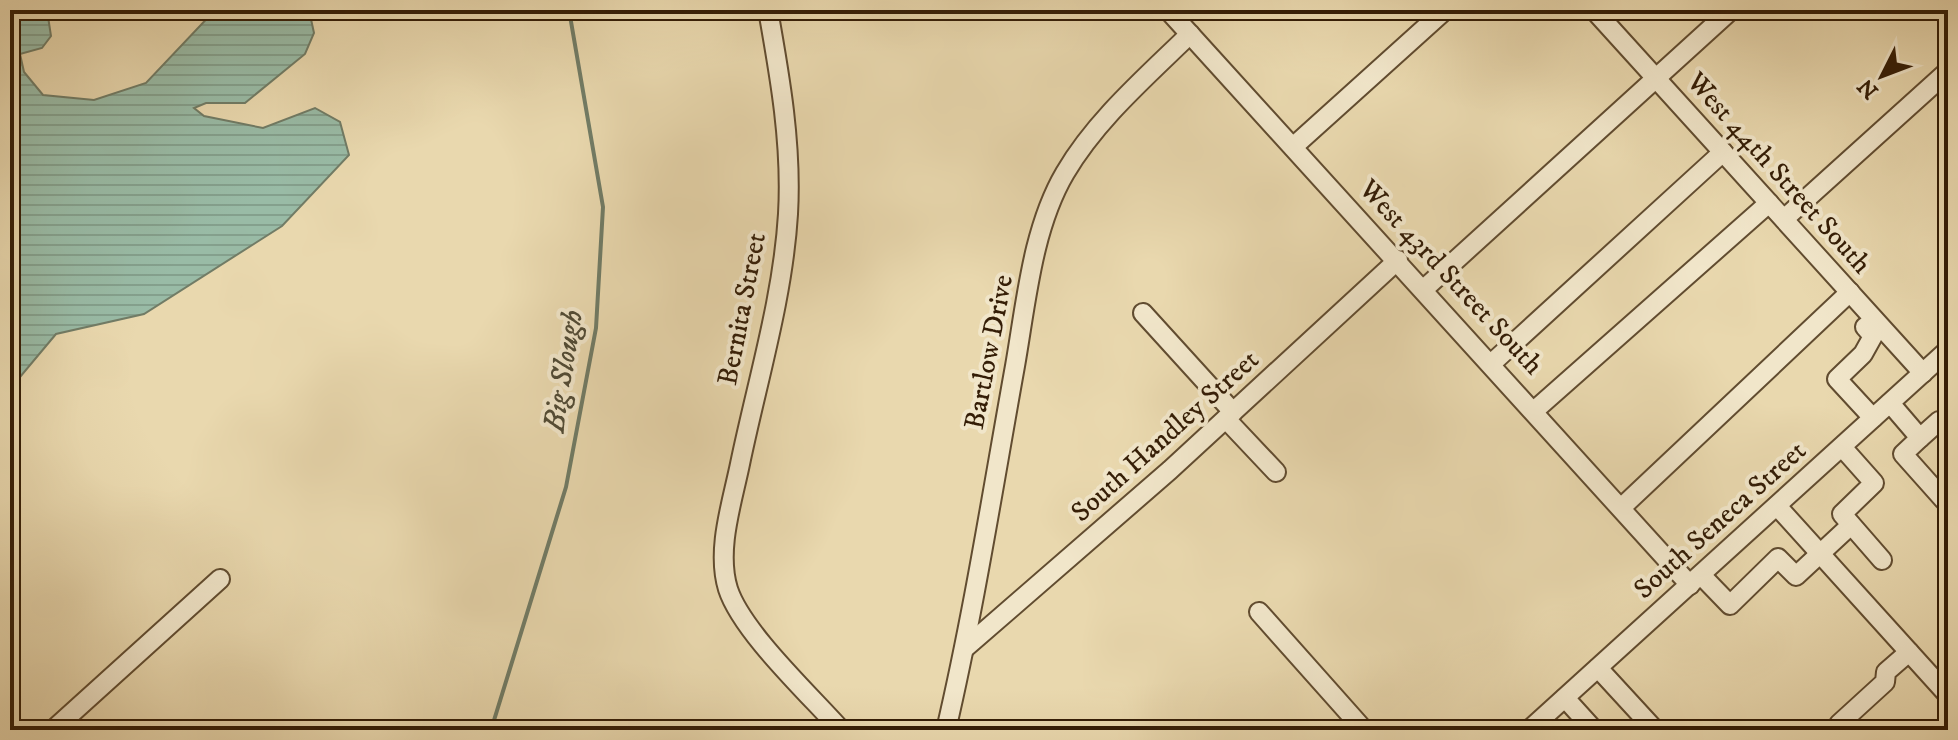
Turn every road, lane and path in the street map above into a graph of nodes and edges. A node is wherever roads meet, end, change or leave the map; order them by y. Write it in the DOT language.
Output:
graph roads {
  1 [pos="768,10"];
  2 [pos="1168,10"];
  3 [pos="1445,10"];
  4 [pos="1594,10"];
  5 [pos="1731,10"];
  6 [pos="1190,34"];
  7 [pos="1948,71"];
  8 [pos="1656,78"];
  9 [pos="1293,147"];
  10 [pos="1723,152"];
  11 [pos="1769,203"];
  12 [pos="1784,219"];
  13 [pos="1398,260"];
  14 [pos="1424,289"];
  15 [pos="1850,292"];
  16 [pos="1143,313"];
  17 [pos="1874,320"];
  18 [pos="1947,353"];
  19 [pos="1492,363"];
  20 [pos="1923,373"];
  21 [pos="1890,403"];
  22 [pos="1535,410"];
  23 [pos="1944,413"];
  24 [pos="1229,416"];
  25 [pos="1873,418"];
  26 [pos="1920,438"];
  27 [pos="1842,447"];
  28 [pos="1276,472"];
  29 [pos="1948,499"];
  30 [pos="1777,506"];
  31 [pos="1622,507"];
  32 [pos="1851,525"];
  33 [pos="1820,553"];
  34 [pos="1882,560"];
  35 [pos="220,579"];
  36 [pos="1696,580"];
  37 [pos="1259,612"];
  38 [pos="965,648"];
  39 [pos="1909,652"];
  40 [pos="1598,668"];
  41 [pos="1948,695"];
  42 [pos="1565,698"];
  43 [pos="1839,724"];
  44 [pos="53,730"];
  45 [pos="841,730"];
  46 [pos="946,730"];
  47 [pos="1364,730"];
  48 [pos="1529,730"];
  49 [pos="1594,730"];
  50 [pos="1655,730"];
  1 -- 45 [label="street, Bernita Street"];
  2 -- 6 [label="street, West 43rd Street South"];
  3 -- 9 [label="street"];
  4 -- 8 [label="street, West 44th Street South"];
  5 -- 8 [label="street"];
  6 -- 9 [label="street, West 43rd Street South"];
  6 -- 38 [label="street, Bartlow Drive"];
  7 -- 12 [label="street"];
  8 -- 10 [label="street, West 44th Street South"];
  8 -- 14 [label="street"];
  9 -- 13 [label="street, West 43rd Street South"];
  10 -- 11 [label="street, West 44th Street South"];
  10 -- 19 [label="street"];
  11 -- 12 [label="street, West 44th Street South"];
  11 -- 22 [label="street"];
  12 -- 15 [label="street, West 44th Street South"];
  13 -- 14 [label="street, West 43rd Street South"];
  13 -- 24 [label="street, South Handley Street"];
  14 -- 19 [label="street, West 43rd Street South"];
  15 -- 17 [label="street, West 44th Street South"];
  15 -- 31 [label="street"];
  16 -- 24 [label="street"];
  17 -- 20 [label="street, West 44th Street South"];
  17 -- 25 [label="street"];
  18 -- 20 [label="street, South Seneca Street"];
  19 -- 22 [label="street, West 43rd Street South"];
  20 -- 21 [label="street, South Seneca Street"];
  21 -- 25 [label="street, South Seneca Street"];
  21 -- 26 [label="street"];
  22 -- 31 [label="street, West 43rd Street South"];
  23 -- 26 [label="street"];
  24 -- 28 [label="street"];
  24 -- 38 [label="street, South Handley Street"];
  25 -- 27 [label="street, South Seneca Street"];
  26 -- 29 [label="street"];
  27 -- 30 [label="street, South Seneca Street"];
  27 -- 32 [label="street"];
  30 -- 33 [label="street"];
  30 -- 36 [label="street, South Seneca Street"];
  31 -- 36 [label="street, West 43rd Street South"];
  32 -- 33 [label="street"];
  32 -- 34 [label="street"];
  33 -- 36 [label="street, West 43rd Street South"];
  33 -- 39 [label="street"];
  35 -- 44 [label="street"];
  36 -- 40 [label="street, South Seneca Street"];
  37 -- 47 [label="street"];
  38 -- 46 [label="street, Bartlow Drive"];
  39 -- 41 [label="street"];
  39 -- 43 [label="street"];
  40 -- 42 [label="street, South Seneca Street"];
  40 -- 50 [label="street"];
  42 -- 48 [label="street, South Seneca Street"];
  42 -- 49 [label="street"];
}
